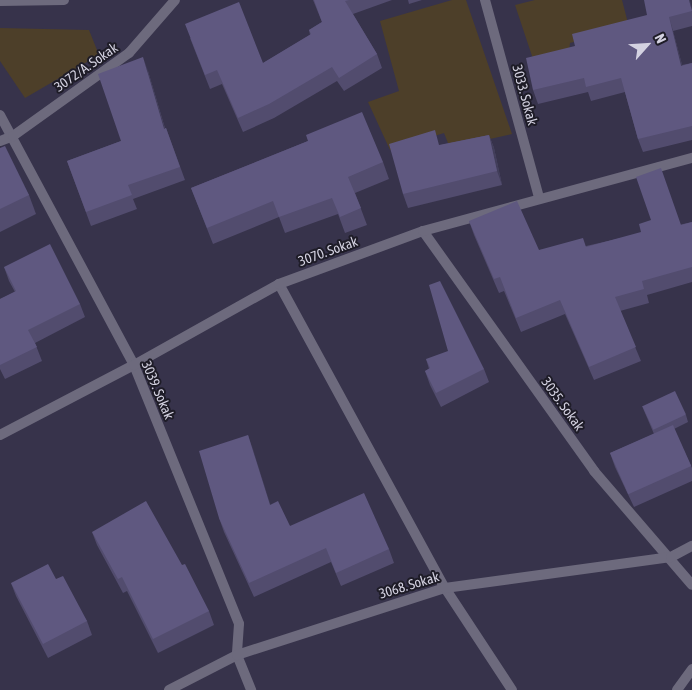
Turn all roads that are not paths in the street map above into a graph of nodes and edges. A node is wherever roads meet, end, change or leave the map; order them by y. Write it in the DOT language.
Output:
graph roads {
  1 [pos="64,0"];
  2 [pos="175,0"];
  3 [pos="485,0"];
  4 [pos="0,1"];
  5 [pos="0,115"];
  6 [pos="13,136"];
  7 [pos="0,142"];
  8 [pos="692,158"];
  9 [pos="539,198"];
  10 [pos="423,231"];
  11 [pos="279,284"];
  12 [pos="134,365"];
  13 [pos="0,435"];
  14 [pos="692,546"];
  15 [pos="671,558"];
  16 [pos="692,585"];
  17 [pos="445,588"];
  18 [pos="237,655"];
  19 [pos="692,669"];
  20 [pos="170,690"];
  21 [pos="251,690"];
  22 [pos="512,690"];
  23 [pos="677,690"];
  1 -- 4 [label="street"];
  2 -- 6 [label="street, 3072/A. Sokak"];
  3 -- 9 [label="street, 3033. Sokak"];
  5 -- 6 [label="street, 3039. Sokak"];
  6 -- 7 [label="street, 3072/A. Sokak"];
  6 -- 12 [label="street, 3039. Sokak"];
  8 -- 9 [label="street, 3070. Sokak"];
  9 -- 10 [label="street, 3070. Sokak"];
  10 -- 11 [label="street, 3070. Sokak"];
  10 -- 15 [label="street, 3035. Sokak"];
  11 -- 12 [label="street, 3070. Sokak"];
  11 -- 17 [label="street"];
  12 -- 13 [label="street, 3070. Sokak"];
  12 -- 18 [label="street, 3039. Sokak"];
  14 -- 15 [label="street"];
  15 -- 16 [label="street, 3035. Sokak"];
  15 -- 17 [label="street, 3068. Sokak"];
  17 -- 18 [label="street, 3068. Sokak"];
  17 -- 22 [label="street"];
  18 -- 20 [label="street, 3068. Sokak"];
  18 -- 21 [label="street, 3039. Sokak"];
  19 -- 23 [label="street"];
}
